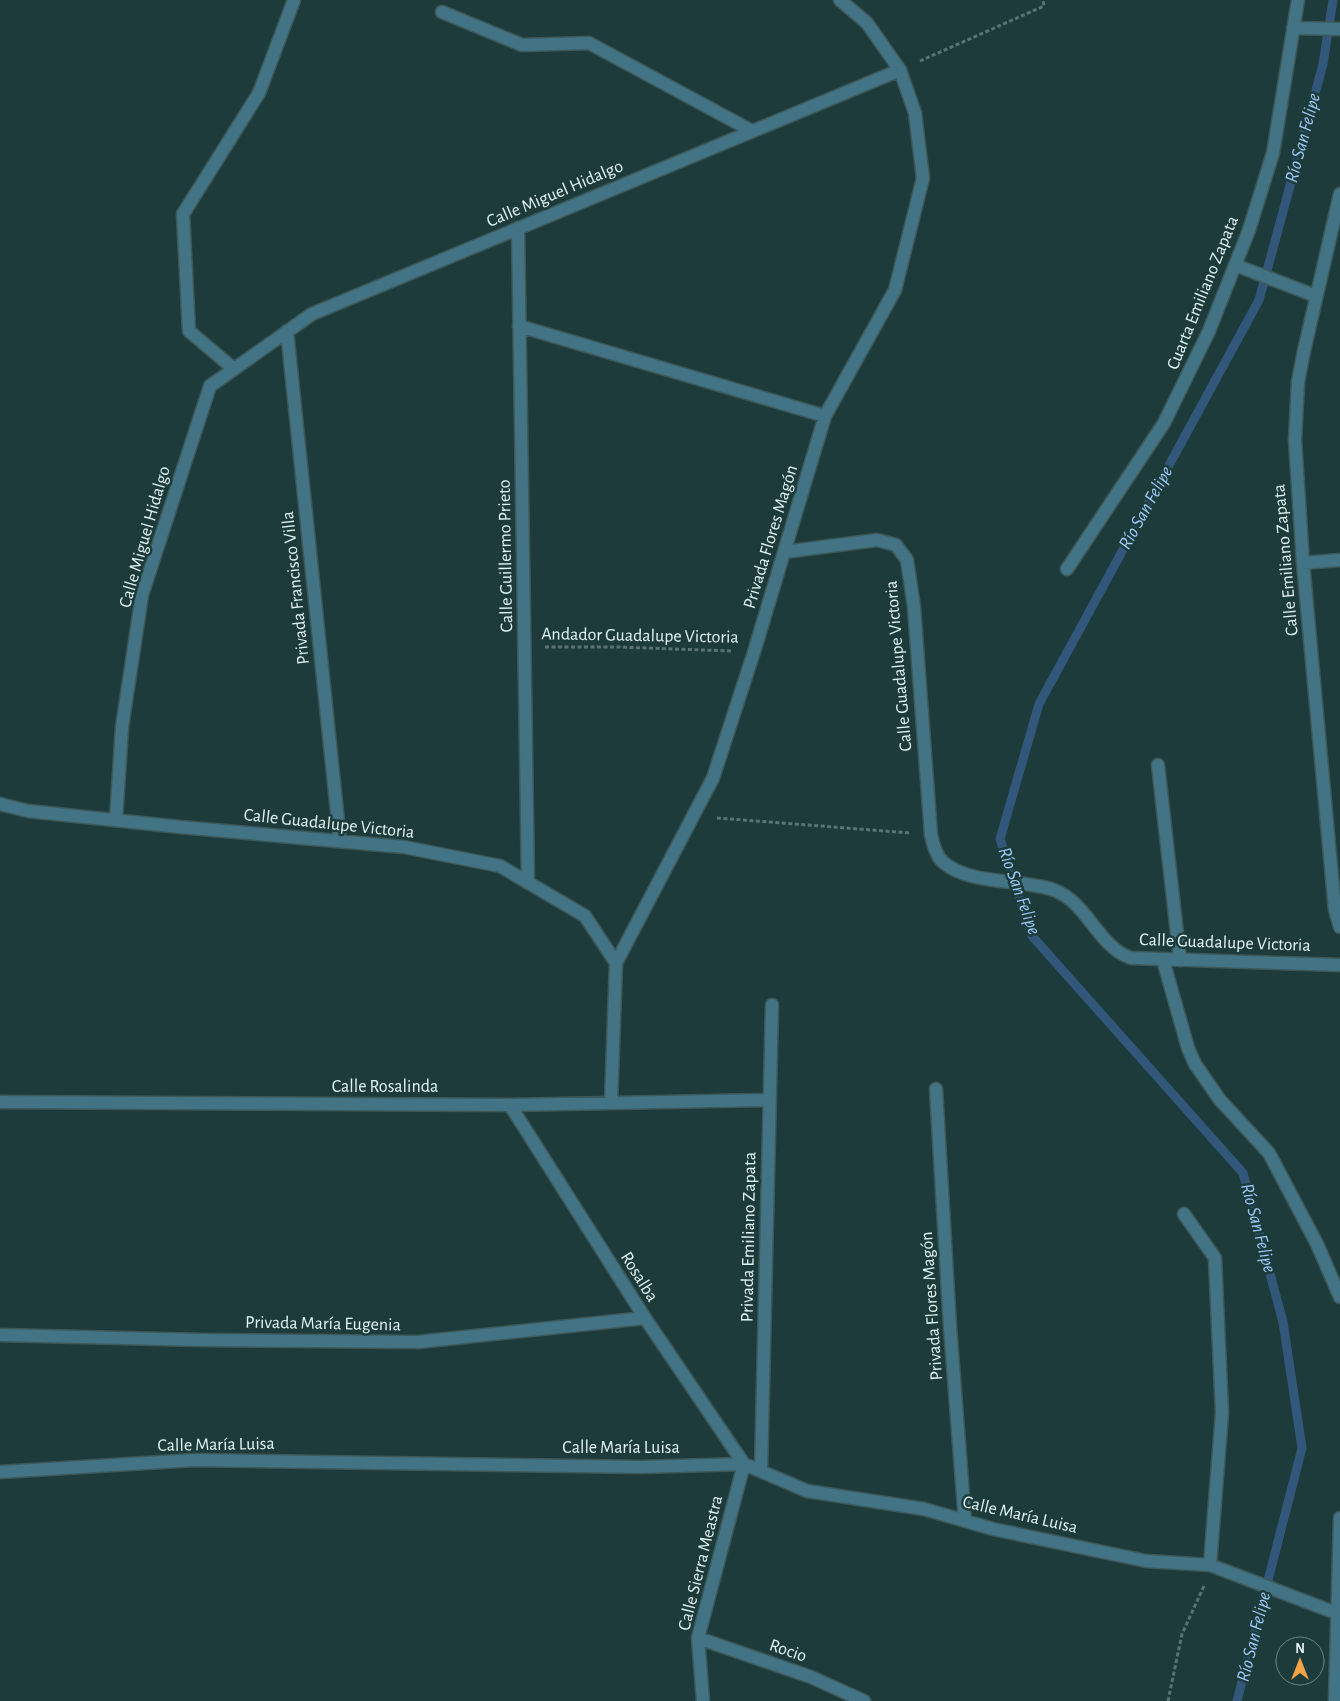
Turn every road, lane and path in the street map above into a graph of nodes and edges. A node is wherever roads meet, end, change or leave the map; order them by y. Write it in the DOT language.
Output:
graph roads {
  1 [pos="294,0"];
  2 [pos="840,0"];
  3 [pos="1043,0"];
  4 [pos="1298,0"];
  5 [pos="442,12"];
  6 [pos="1293,28"];
  7 [pos="1340,29"];
  8 [pos="918,62"];
  9 [pos="900,70"];
  10 [pos="752,130"];
  11 [pos="1340,194"];
  12 [pos="518,228"];
  13 [pos="1235,264"];
  14 [pos="1316,296"];
  15 [pos="519,326"];
  16 [pos="287,331"];
  17 [pos="234,369"];
  18 [pos="825,416"];
  19 [pos="784,552"];
  20 [pos="1340,560"];
  21 [pos="1303,563"];
  22 [pos="1067,569"];
  23 [pos="525,648"];
  24 [pos="754,652"];
  25 [pos="1158,765"];
  26 [pos="0,804"];
  27 [pos="693,816"];
  28 [pos="116,820"];
  29 [pos="931,835"];
  30 [pos="340,841"];
  31 [pos="528,883"];
  32 [pos="1340,927"];
  33 [pos="1162,960"];
  34 [pos="1180,960"];
  35 [pos="616,963"];
  36 [pos="1340,965"];
  37 [pos="772,1004"];
  38 [pos="936,1089"];
  39 [pos="770,1100"];
  40 [pos="0,1102"];
  41 [pos="611,1103"];
  42 [pos="510,1105"];
  43 [pos="1184,1214"];
  44 [pos="1340,1297"];
  45 [pos="645,1318"];
  46 [pos="0,1335"];
  47 [pos="744,1464"];
  48 [pos="761,1471"];
  49 [pos="0,1472"];
  50 [pos="1340,1518"];
  51 [pos="965,1521"];
  52 [pos="1210,1566"];
  53 [pos="1336,1613"];
  54 [pos="698,1638"];
  55 [pos="703,1701"];
  56 [pos="864,1701"];
  57 [pos="1168,1701"];
  58 [pos="1335,1701"];
  1 -- 17 [label="street"];
  2 -- 9 [label="street, Privada Flores Magón"];
  3 -- 8 [label="path"];
  4 -- 6 [label="street, Cuarta Emiliano Zapata"];
  5 -- 10 [label="street"];
  6 -- 7 [label="street"];
  6 -- 13 [label="street, Cuarta Emiliano Zapata"];
  9 -- 10 [label="street, Calle Miguel Hidalgo"];
  9 -- 18 [label="street, Privada Flores Magón"];
  10 -- 12 [label="street, Calle Miguel Hidalgo"];
  11 -- 14 [label="street, Calle Emiliano Zapata"];
  12 -- 15 [label="street, Calle Guillermo Prieto"];
  12 -- 16 [label="street, Calle Miguel Hidalgo"];
  13 -- 14 [label="street"];
  13 -- 22 [label="street, Cuarta Emiliano Zapata"];
  14 -- 21 [label="street, Calle Emiliano Zapata"];
  15 -- 18 [label="street"];
  15 -- 23 [label="street, Calle Guillermo Prieto"];
  16 -- 17 [label="street, Calle Miguel Hidalgo"];
  16 -- 30 [label="street, Privada Francisco Villa"];
  17 -- 28 [label="street, Calle Miguel Hidalgo"];
  18 -- 19 [label="street, Privada Flores Magón"];
  19 -- 24 [label="street, Privada Flores Magón"];
  19 -- 29 [label="street, Calle Guadalupe Victoria"];
  20 -- 21 [label="street"];
  21 -- 32 [label="street, Calle Emiliano Zapata"];
  23 -- 24 [label="path, Andador Guadalupe Victoria"];
  23 -- 31 [label="street, Calle Guillermo Prieto"];
  24 -- 27 [label="street, Privada Flores Magón"];
  25 -- 34 [label="street"];
  26 -- 28 [label="street, Calle Guadalupe Victoria"];
  27 -- 29 [label="path"];
  27 -- 35 [label="street, Privada Flores Magón"];
  28 -- 30 [label="street, Calle Guadalupe Victoria"];
  29 -- 33 [label="street, Calle Guadalupe Victoria"];
  30 -- 31 [label="street, Calle Guadalupe Victoria"];
  31 -- 35 [label="street, Calle Guadalupe Victoria"];
  33 -- 34 [label="street, Calle Guadalupe Victoria"];
  33 -- 44 [label="street"];
  34 -- 36 [label="street, Calle Guadalupe Victoria"];
  35 -- 41 [label="street, Privada Flores Magón"];
  37 -- 39 [label="street, Privada Emiliano Zapata"];
  38 -- 51 [label="street, Privada Flores Magón"];
  39 -- 41 [label="street, Calle Rosalinda"];
  39 -- 48 [label="street, Privada Emiliano Zapata"];
  40 -- 42 [label="street, Calle Rosalinda"];
  41 -- 42 [label="street, Calle Rosalinda"];
  42 -- 45 [label="street, Rosalba"];
  43 -- 52 [label="street"];
  45 -- 46 [label="street, Privada María Eugenia"];
  45 -- 47 [label="street, Rosalba"];
  47 -- 48 [label="street, Calle María Luisa"];
  47 -- 49 [label="street, Calle María Luisa"];
  47 -- 54 [label="street, Calle Sierra Meastra"];
  48 -- 51 [label="street, Calle María Luisa"];
  50 -- 53 [label="street"];
  51 -- 52 [label="street, Calle María Luisa"];
  52 -- 53 [label="street, Calle María Luisa"];
  52 -- 57 [label="path"];
  53 -- 58 [label="street"];
  54 -- 55 [label="street, Calle Sierra Meastra"];
  54 -- 56 [label="street, Rocio"];
}
